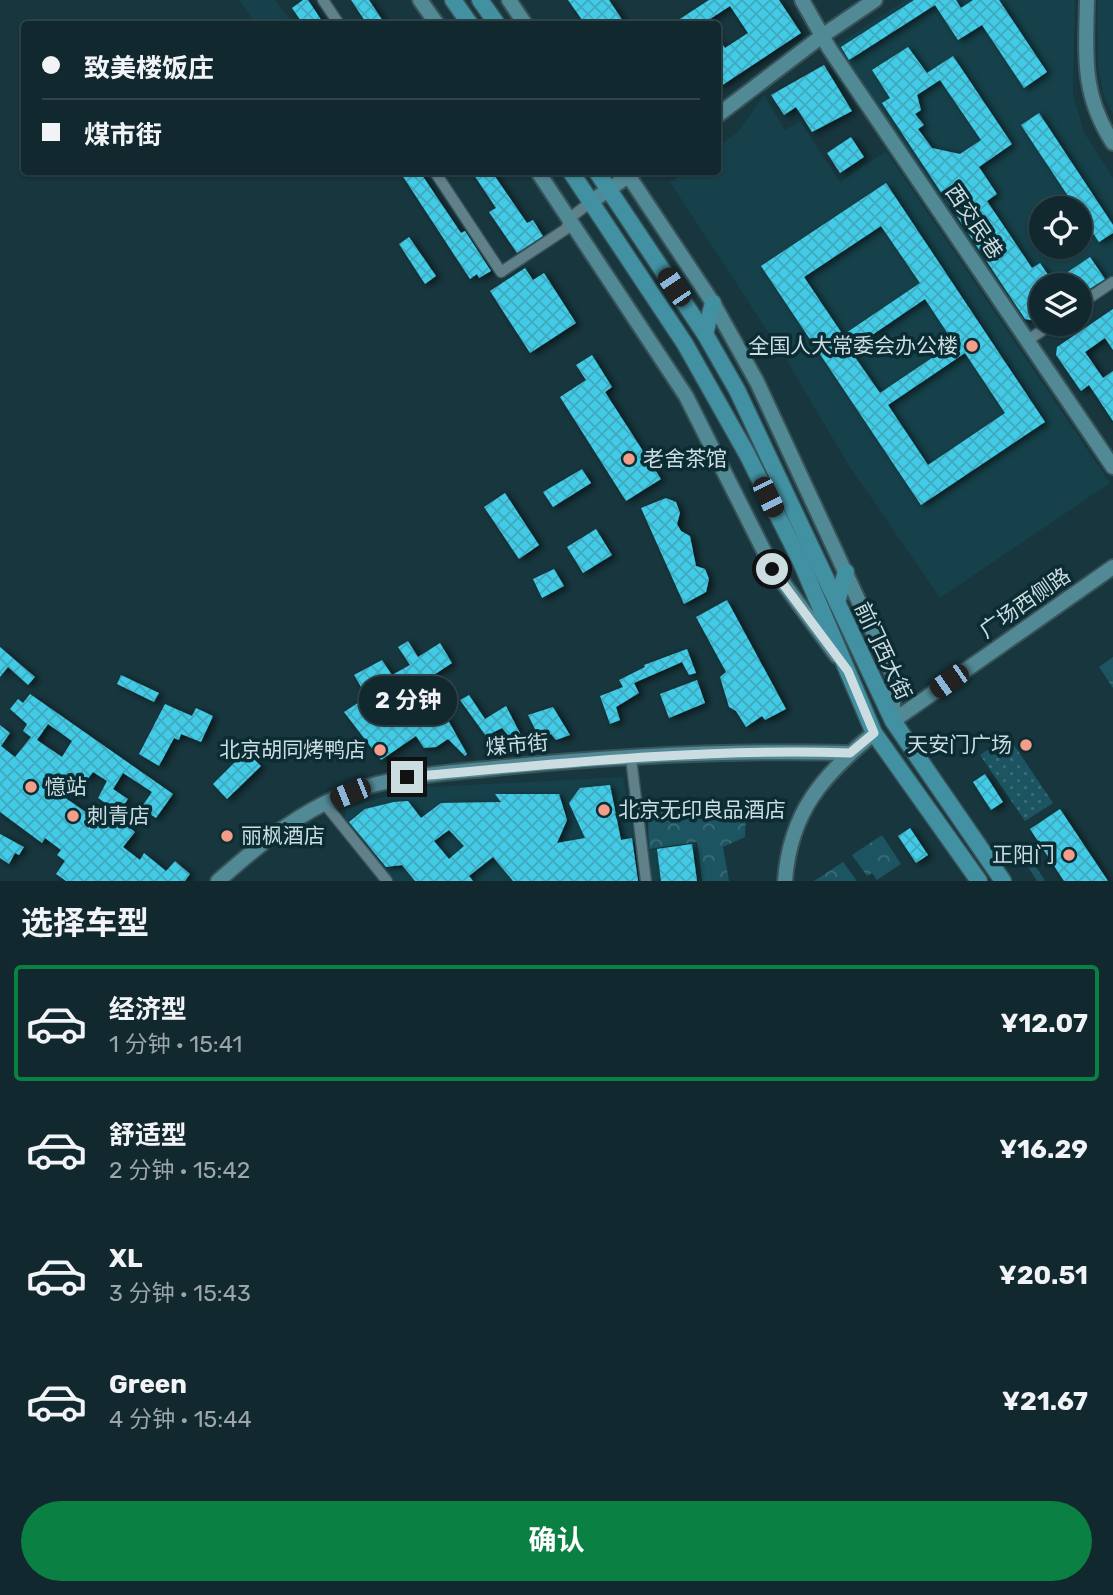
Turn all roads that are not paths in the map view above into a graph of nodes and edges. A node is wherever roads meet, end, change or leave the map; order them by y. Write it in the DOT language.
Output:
graph roads {
  1 [pos="420,0"];
  2 [pos="453,0"];
  3 [pos="480,0"];
  4 [pos="509,0"];
  5 [pos="802,0"];
  6 [pos="876,0"];
  7 [pos="1087,0"];
  8 [pos="327,2"];
  9 [pos="337,21"];
  10 [pos="435,21"];
  11 [pos="468,21"];
  12 [pos="495,21"];
  13 [pos="523,21"];
  14 [pos="822,36"];
  15 [pos="721,113"];
  16 [pos="1113,143"];
  17 [pos="437,175"];
  18 [pos="540,175"];
  19 [pos="573,175"];
  20 [pos="599,175"];
  21 [pos="626,175"];
  22 [pos="630,175"];
  23 [pos="609,189"];
  24 [pos="592,201"];
  25 [pos="570,218"];
  26 [pos="1113,282"];
  27 [pos="1092,296"];
  28 [pos="713,303"];
  29 [pos="705,334"];
  30 [pos="1034,336"];
  31 [pos="1028,340"];
  32 [pos="1113,467"];
  33 [pos="1113,567"];
  34 [pos="846,572"];
  35 [pos="837,602"];
  36 [pos="848,671"];
  37 [pos="892,721"];
  38 [pos="874,733"];
  39 [pos="850,753"];
  40 [pos="631,758"];
  41 [pos="324,803"];
  42 [pos="218,881"];
  43 [pos="387,881"];
  44 [pos="646,881"];
  45 [pos="785,881"];
  46 [pos="979,881"];
  47 [pos="1003,881"];
  1 -- 10 [label="street"];
  2 -- 11 [label="main road"];
  3 -- 12 [label="main road"];
  4 -- 13 [label="street"];
  5 -- 14 [label="street, 西交民巷"];
  6 -- 14 [label="street"];
  7 -- 16 [label="street"];
  8 -- 9 [label="street"];
  14 -- 15 [label="street"];
  14 -- 31 [label="street, 西交民巷"];
  17 -- 25 [label="street"];
  18 -- 25 [label="street, 前门西大街"];
  19 -- 24 [label="main road, 前门西大街"];
  20 -- 23 [label="main road, 前门西大街"];
  21 -- 23 [label="street"];
  22 -- 28 [label="street, 前门西大街"];
  23 -- 24 [label="street"];
  23 -- 29 [label="main road, 前门西大街"];
  24 -- 25 [label="street"];
  24 -- 36 [label="main road, 前门西大街"];
  25 -- 36 [label="street, 前门西大街"];
  26 -- 27 [label="street"];
  28 -- 29 [label="main road"];
  28 -- 34 [label="street, 前门西大街"];
  29 -- 35 [label="main road, 前门西大街"];
  30 -- 31 [label="street"];
  31 -- 32 [label="street, 西交民巷"];
  33 -- 37 [label="street, 广场西侧路"];
  34 -- 35 [label="main road"];
  34 -- 37 [label="street, 前门西大街"];
  35 -- 37 [label="main road, 前门西大街"];
  36 -- 38 [label="main road, 前门西大街"];
  37 -- 38 [label="main road"];
  37 -- 47 [label="main road"];
  38 -- 39 [label="street"];
  38 -- 46 [label="main road, 前门西大街"];
  39 -- 40 [label="street, 煤市街"];
  39 -- 45 [label="street"];
  40 -- 41 [label="street, 煤市街"];
  40 -- 44 [label="street"];
  41 -- 42 [label="street, 煤市街"];
  41 -- 43 [label="street"];
}
